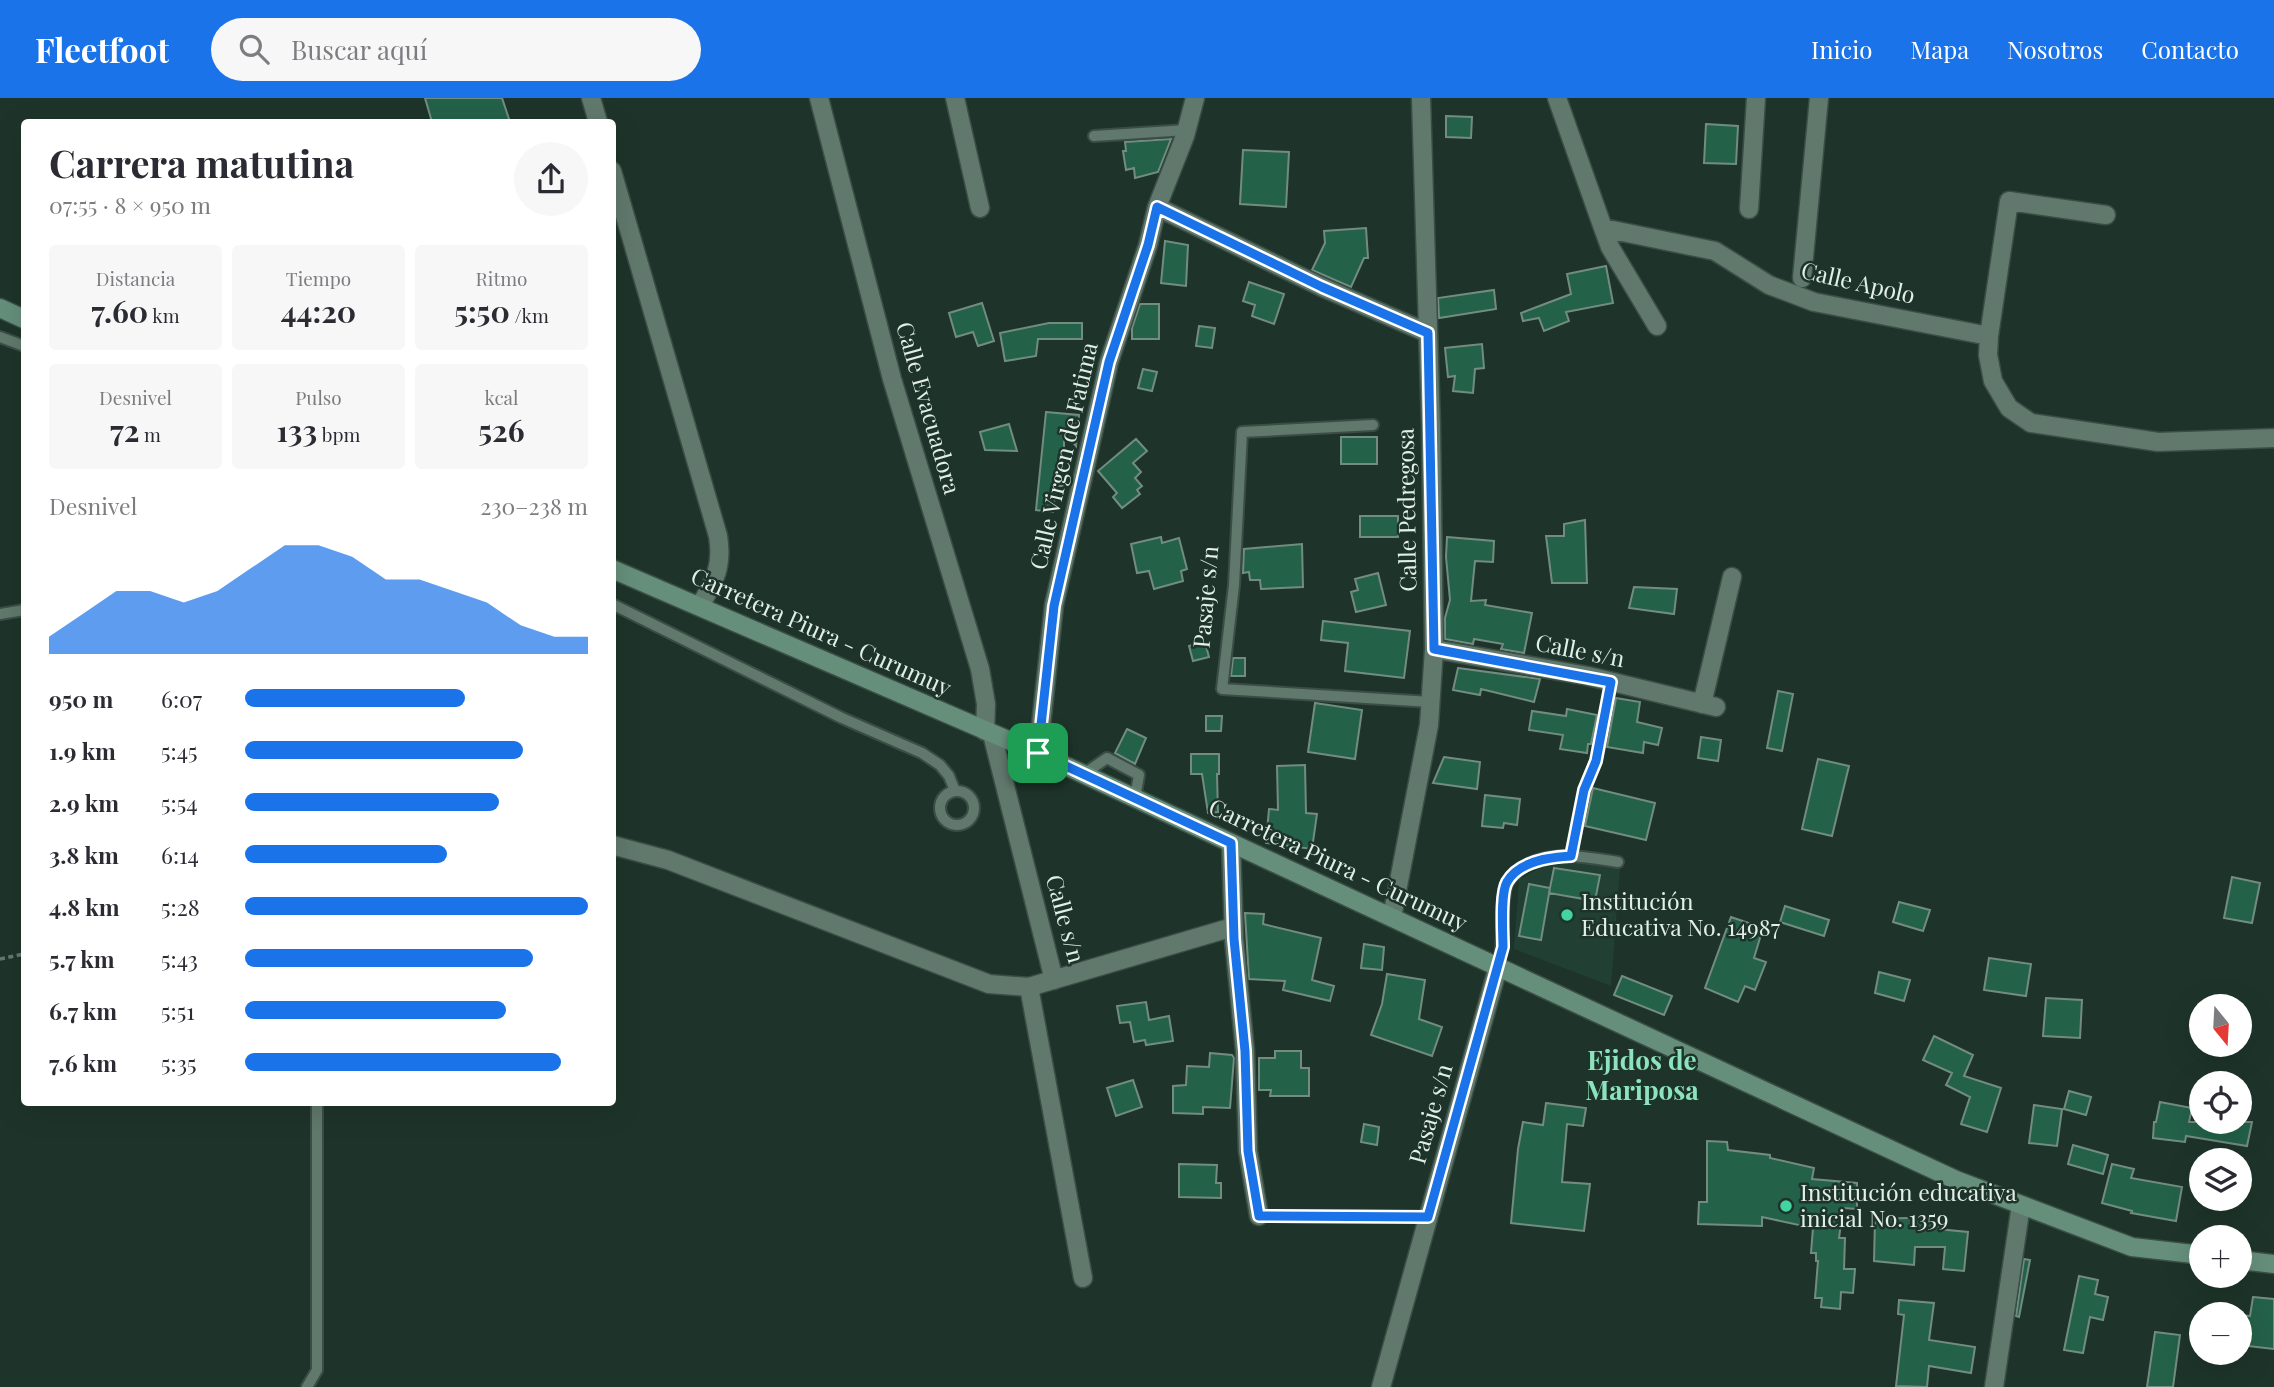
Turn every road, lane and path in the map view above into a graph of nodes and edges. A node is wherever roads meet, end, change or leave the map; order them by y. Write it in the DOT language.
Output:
graph roads {
  1 [pos="591,98"];
  2 [pos="819,98"];
  3 [pos="955,98"];
  4 [pos="1195,98"];
  5 [pos="1421,98"];
  6 [pos="1557,98"];
  7 [pos="1756,98"];
  8 [pos="1819,98"];
  9 [pos="597,119"];
  10 [pos="1187,130"];
  11 [pos="1094,136"];
  12 [pos="616,185"];
  13 [pos="1157,207"];
  14 [pos="980,208"];
  15 [pos="1749,209"];
  16 [pos="2106,215"];
  17 [pos="1602,228"];
  18 [pos="1802,278"];
  19 [pos="0,308"];
  20 [pos="21,317"];
  21 [pos="1657,326"];
  22 [pos="1428,333"];
  23 [pos="1989,336"];
  24 [pos="0,337"];
  25 [pos="21,345"];
  26 [pos="1373,425"];
  27 [pos="2274,438"];
  28 [pos="616,571"];
  29 [pos="1731,577"];
  30 [pos="616,606"];
  31 [pos="700,606"];
  32 [pos="21,610"];
  33 [pos="0,614"];
  34 [pos="1434,649"];
  35 [pos="1611,682"];
  36 [pos="1431,702"];
  37 [pos="989,732"];
  38 [pos="1038,753"];
  39 [pos="1084,774"];
  40 [pos="955,791"];
  41 [pos="1135,798"];
  42 [pos="1231,843"];
  43 [pos="616,846"];
  44 [pos="1571,856"];
  45 [pos="1618,862"];
  46 [pos="1392,917"];
  47 [pos="1233,927"];
  48 [pos="21,955"];
  49 [pos="0,959"];
  50 [pos="1497,967"];
  51 [pos="1054,980"];
  52 [pos="1029,986"];
  53 [pos="317,1106"];
  54 [pos="2021,1205"];
  55 [pos="1259,1216"];
  56 [pos="1428,1217"];
  57 [pos="2189,1254"];
  58 [pos="2252,1261"];
  59 [pos="2274,1264"];
  60 [pos="1083,1278"];
  61 [pos="307,1387"];
  62 [pos="1381,1387"];
  63 [pos="1994,1387"];
  1 -- 9 [label="street"];
  2 -- 37 [label="street, Calle Evacuadora"];
  3 -- 14 [label="street"];
  4 -- 10 [label="street, Calle Virgen de Fatima"];
  5 -- 22 [label="street, Calle Pedregosa"];
  6 -- 17 [label="street"];
  7 -- 15 [label="street"];
  8 -- 18 [label="street"];
  10 -- 11 [label="lane"];
  10 -- 13 [label="street, Calle Virgen de Fatima"];
  12 -- 31 [label="street"];
  13 -- 22 [label="street"];
  13 -- 38 [label="street, Calle Virgen de Fatima"];
  16 -- 23 [label="street"];
  17 -- 21 [label="street"];
  17 -- 23 [label="street, Calle Apolo"];
  19 -- 20 [label="main road"];
  22 -- 34 [label="street, Calle Pedregosa"];
  23 -- 27 [label="street"];
  24 -- 25 [label="lane"];
  26 -- 36 [label="lane, Pasaje s/n"];
  28 -- 31 [label="main road, Carretera Piura - Curumuy"];
  29 -- 35 [label="street, Calle s/n"];
  30 -- 40 [label="lane"];
  31 -- 37 [label="main road, Carretera Piura - Curumuy"];
  32 -- 33 [label="lane"];
  34 -- 35 [label="street, Calle s/n"];
  34 -- 36 [label="street, Calle Pedregosa"];
  35 -- 44 [label="lane"];
  36 -- 46 [label="street, Calle Pedregosa"];
  37 -- 38 [label="main road, Carretera Piura - Curumuy"];
  37 -- 51 [label="street, Calle s/n"];
  38 -- 39 [label="main road, Carretera Piura - Curumuy"];
  39 -- 41 [label="main road, Carretera Piura - Curumuy"];
  39 -- 41 [label="lane"];
  41 -- 42 [label="main road, Carretera Piura - Curumuy"];
  42 -- 46 [label="main road, Carretera Piura - Curumuy"];
  42 -- 47 [label="street"];
  43 -- 52 [label="street"];
  44 -- 45 [label="lane, Pasaje s/n"];
  44 -- 50 [label="lane, Pasaje s/n"];
  46 -- 50 [label="main road, Carretera Piura - Curumuy"];
  47 -- 51 [label="street, Calle s/n"];
  47 -- 55 [label="street"];
  48 -- 49 [label="path"];
  50 -- 54 [label="main road, Carretera Piura - Curumuy"];
  50 -- 56 [label="street, Pasaje s/n"];
  51 -- 52 [label="street"];
  52 -- 60 [label="street"];
  53 -- 61 [label="lane"];
  54 -- 57 [label="main road, Carretera Piura - Curumuy"];
  54 -- 63 [label="street"];
  55 -- 56 [label="lane"];
  56 -- 62 [label="street, Pasaje s/n"];
  58 -- 59 [label="main road"];
}
